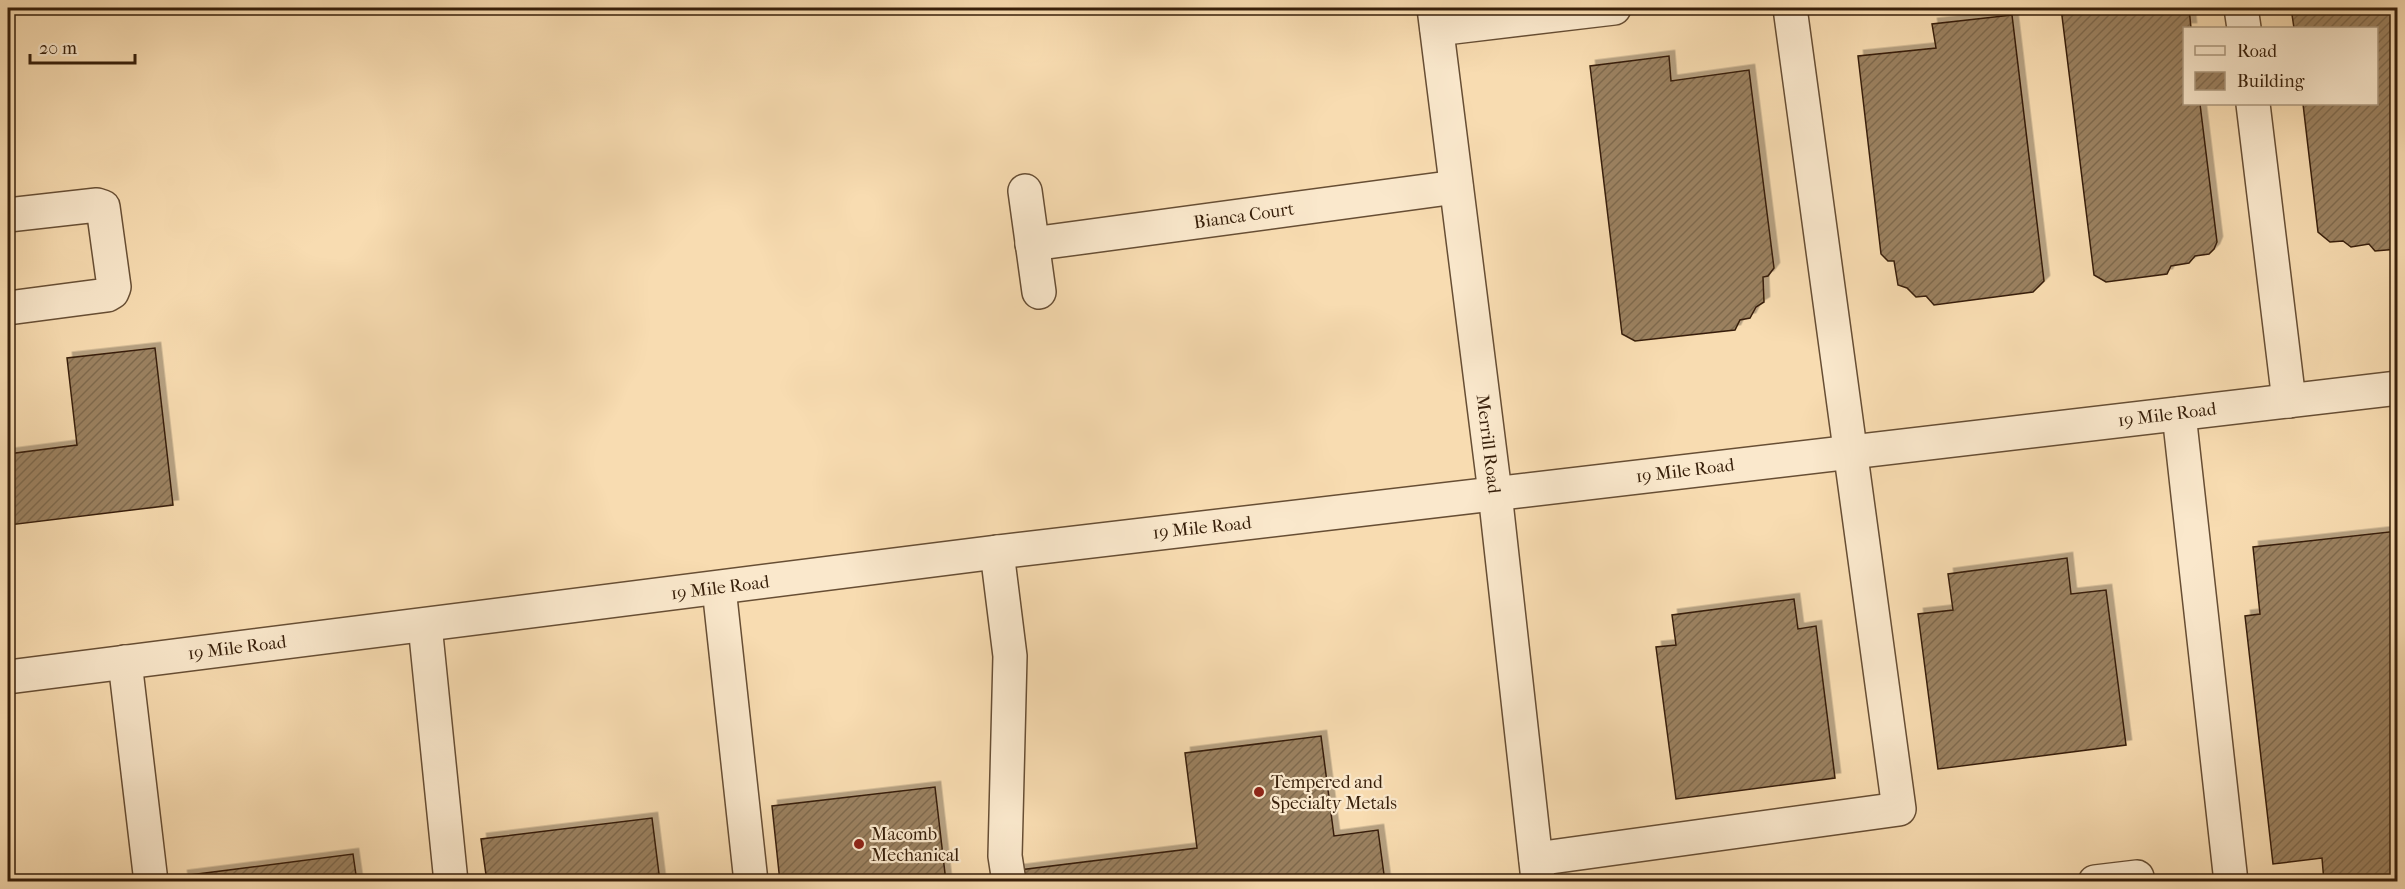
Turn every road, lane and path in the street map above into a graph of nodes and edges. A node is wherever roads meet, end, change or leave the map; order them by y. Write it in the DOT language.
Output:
graph roads {
  1 [pos="1614,8"];
  2 [pos="1790,8"];
  3 [pos="2241,8"];
  4 [pos="1436,18"];
  5 [pos="2244,27"];
  6 [pos="2253,105"];
  7 [pos="1456,187"];
  8 [pos="1025,192"];
  9 [pos="8,215"];
  10 [pos="1032,244"];
  11 [pos="1039,292"];
  12 [pos="8,308"];
  13 [pos="2397,388"];
  14 [pos="2289,401"];
  15 [pos="2179,414"];
  16 [pos="1852,452"];
  17 [pos="1495,493"];
  18 [pos="997,552"];
  19 [pos="719,588"];
  20 [pos="425,625"];
  21 [pos="125,662"];
  22 [pos="8,677"];
  23 [pos="1537,870"];
  24 [pos="151,882"];
  25 [pos="452,882"];
  26 [pos="751,882"];
  27 [pos="1009,882"];
  28 [pos="2095,882"];
  29 [pos="2138,882"];
  30 [pos="2231,882"];
  1 -- 4 [label="street"];
  2 -- 16 [label="street"];
  3 -- 5 [label="street"];
  4 -- 7 [label="street, Merrill Road"];
  6 -- 14 [label="street"];
  7 -- 10 [label="street, Bianca Court"];
  7 -- 17 [label="street, Merrill Road"];
  8 -- 10 [label="street"];
  9 -- 12 [label="street"];
  10 -- 11 [label="street"];
  13 -- 14 [label="street, 19 Mile Road"];
  14 -- 15 [label="street, 19 Mile Road"];
  15 -- 16 [label="street, 19 Mile Road"];
  15 -- 30 [label="street"];
  16 -- 17 [label="street, 19 Mile Road"];
  16 -- 23 [label="street"];
  17 -- 18 [label="street, 19 Mile Road"];
  17 -- 23 [label="street, Merrill Road"];
  18 -- 19 [label="street, 19 Mile Road"];
  18 -- 27 [label="street"];
  19 -- 20 [label="street, 19 Mile Road"];
  19 -- 26 [label="street"];
  20 -- 21 [label="street, 19 Mile Road"];
  20 -- 25 [label="street"];
  21 -- 22 [label="street, 19 Mile Road"];
  21 -- 24 [label="street"];
  28 -- 29 [label="street"];
}
